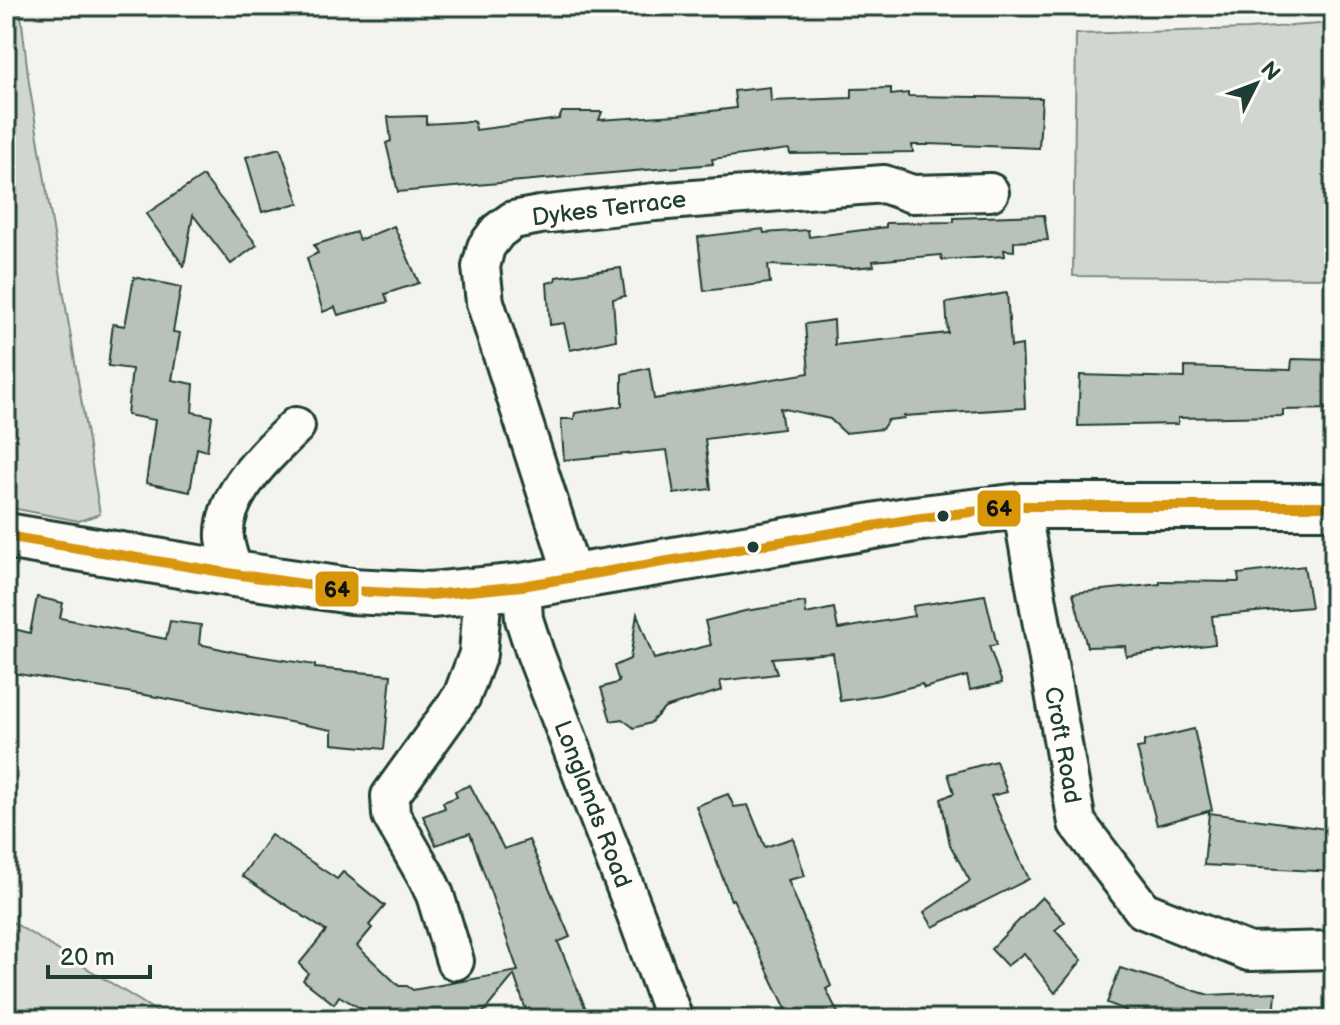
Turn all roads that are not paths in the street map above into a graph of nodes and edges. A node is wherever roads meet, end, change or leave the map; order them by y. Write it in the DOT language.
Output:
graph roads {
  1 [pos="990,192"];
  2 [pos="296,426"];
  3 [pos="1021,506"];
  4 [pos="1334,506"];
  5 [pos="6,536"];
  6 [pos="234,574"];
  7 [pos="573,576"];
  8 [pos="502,588"];
  9 [pos="1334,950"];
  10 [pos="455,961"];
  11 [pos="674,1019"];
  1 -- 7 [label="street, Dykes Terrace"];
  2 -- 6 [label="street"];
  3 -- 4 [label="main road"];
  3 -- 7 [label="main road"];
  3 -- 9 [label="street, Croft Road"];
  5 -- 6 [label="main road"];
  6 -- 8 [label="main road"];
  7 -- 8 [label="main road"];
  8 -- 10 [label="street"];
  8 -- 11 [label="street, Longlands Road"];
}
